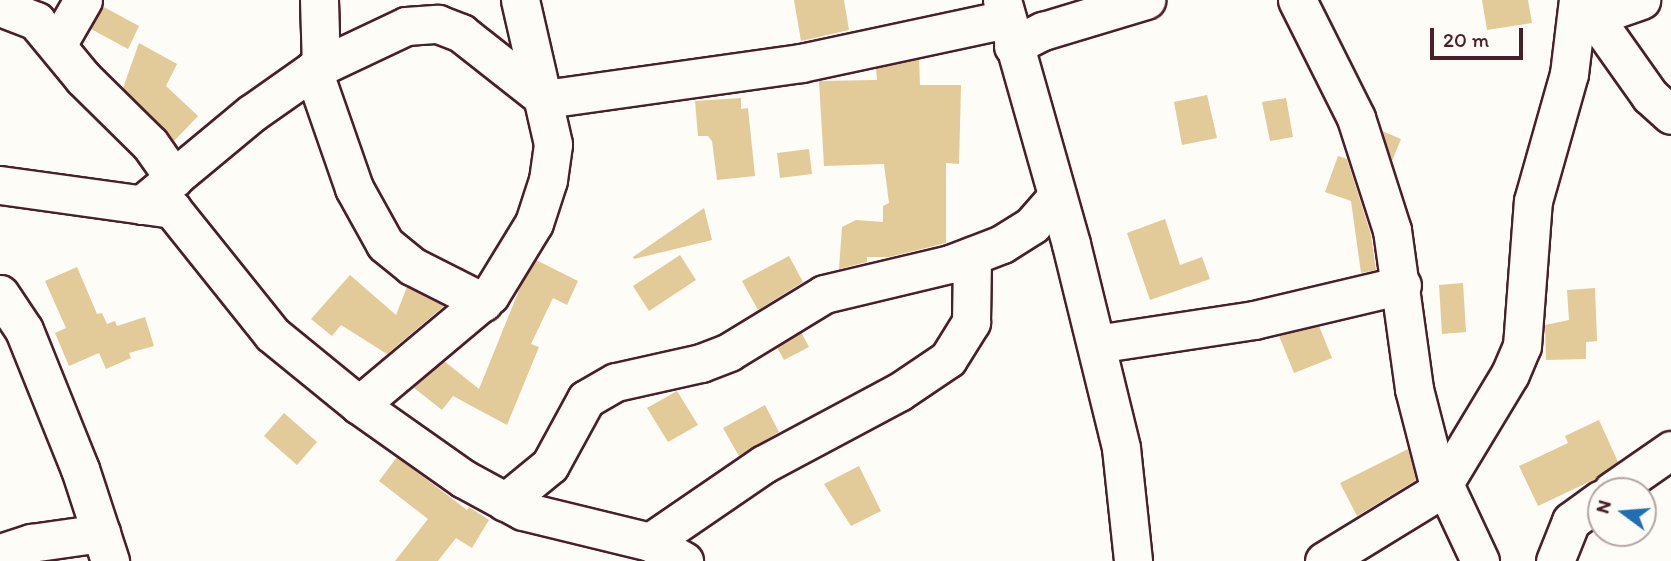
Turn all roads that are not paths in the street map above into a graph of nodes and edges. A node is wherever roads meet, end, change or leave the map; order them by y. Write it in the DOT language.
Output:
graph roads {
  1 [pos="83,0"];
  2 [pos="319,0"];
  3 [pos="520,0"];
  4 [pos="1146,0"];
  5 [pos="1297,0"];
  6 [pos="1641,0"];
  7 [pos="0,7"];
  8 [pos="1583,13"];
  9 [pos="1007,22"];
  10 [pos="57,45"];
  11 [pos="317,69"];
  12 [pos="545,99"];
  13 [pos="1671,115"];
  14 [pos="174,178"];
  15 [pos="0,185"];
  16 [pos="1057,196"];
  17 [pos="141,205"];
  18 [pos="972,256"];
  19 [pos="1402,285"];
  20 [pos="0,294"];
  21 [pos="483,302"];
  22 [pos="1096,344"];
  23 [pos="359,405"];
  24 [pos="1671,450"];
  25 [pos="1632,477"];
  26 [pos="1442,487"];
  27 [pos="505,502"];
  28 [pos="1587,509"];
  29 [pos="650,542"];
  30 [pos="105,547"];
  31 [pos="0,553"];
  32 [pos="684,561"];
  33 [pos="1133,561"];
  34 [pos="1324,561"];
  35 [pos="1480,561"];
  36 [pos="1555,561"];
  1 -- 10 [label="street"];
  2 -- 11 [label="street"];
  3 -- 12 [label="street"];
  4 -- 9 [label="street"];
  5 -- 19 [label="street"];
  6 -- 8 [label="street"];
  7 -- 10 [label="street"];
  8 -- 13 [label="street"];
  8 -- 26 [label="street"];
  9 -- 12 [label="street"];
  9 -- 16 [label="street"];
  10 -- 14 [label="street"];
  11 -- 12 [label="street"];
  11 -- 14 [label="street"];
  11 -- 21 [label="street"];
  12 -- 21 [label="street"];
  14 -- 17 [label="street"];
  15 -- 17 [label="street"];
  16 -- 18 [label="street"];
  16 -- 22 [label="street"];
  17 -- 23 [label="street"];
  18 -- 27 [label="street"];
  18 -- 29 [label="street"];
  19 -- 22 [label="street"];
  19 -- 26 [label="street"];
  20 -- 30 [label="street"];
  21 -- 23 [label="street"];
  22 -- 33 [label="street"];
  23 -- 27 [label="street"];
  24 -- 25 [label="street"];
  26 -- 34 [label="street"];
  26 -- 35 [label="street"];
  27 -- 29 [label="street"];
  28 -- 36 [label="street"];
  29 -- 32 [label="street"];
  30 -- 31 [label="street"];
}
